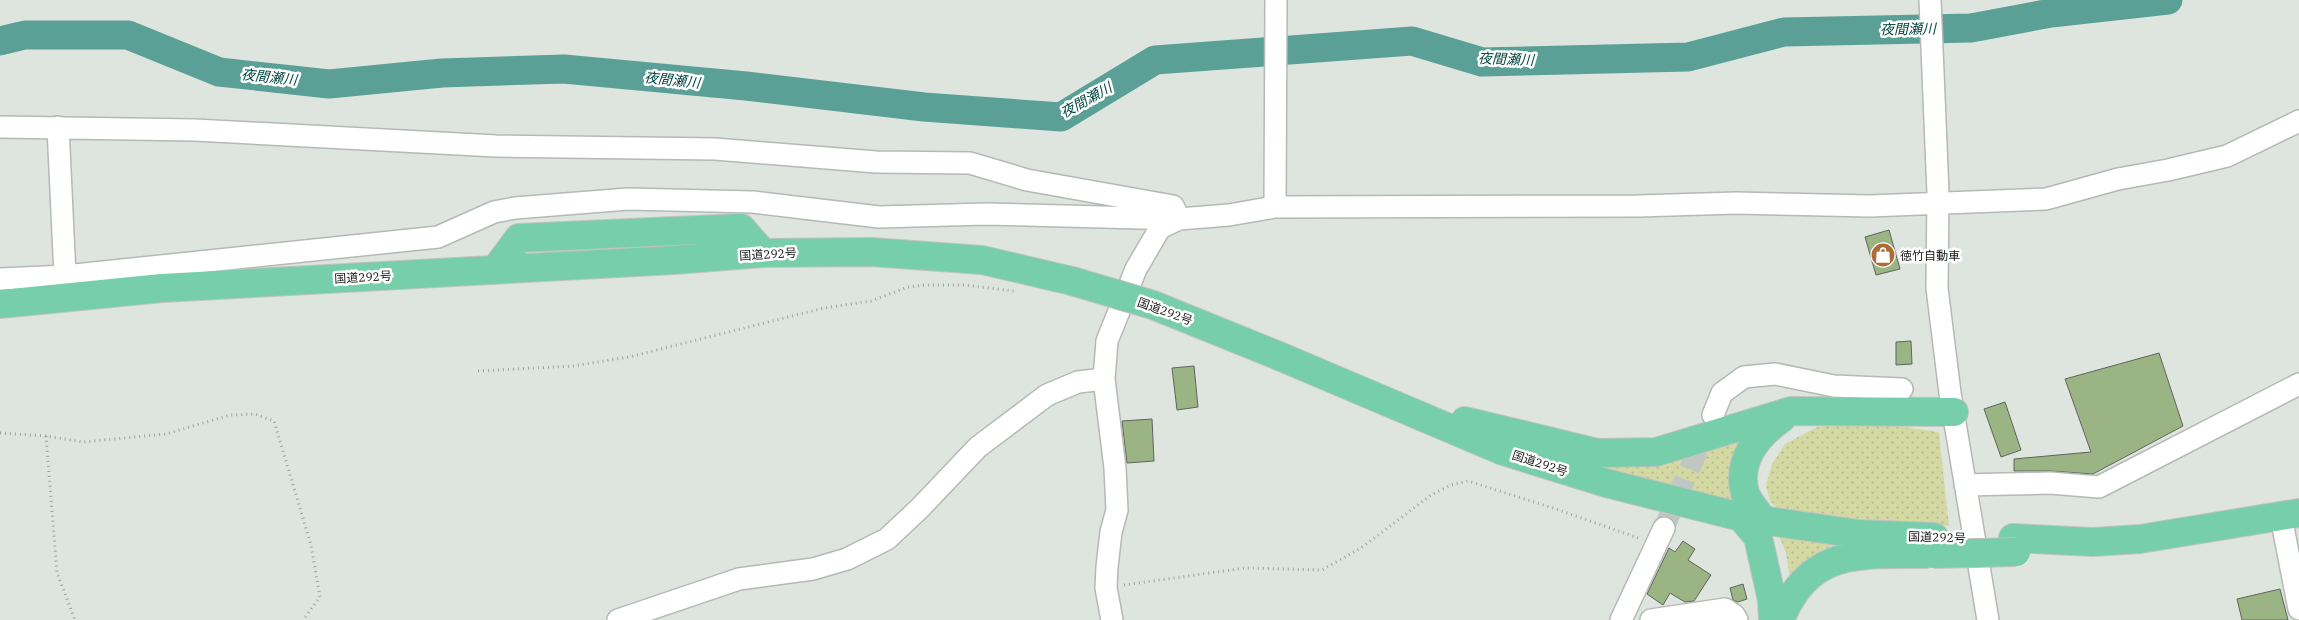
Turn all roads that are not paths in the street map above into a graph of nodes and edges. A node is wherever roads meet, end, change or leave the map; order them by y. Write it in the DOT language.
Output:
graph roads {
  1 [pos="1276,0"];
  2 [pos="1930,0"];
  3 [pos="2299,121"];
  4 [pos="0,127"];
  5 [pos="58,127"];
  6 [pos="1938,199"];
  7 [pos="1275,200"];
  8 [pos="1179,219"];
  9 [pos="65,276"];
  10 [pos="0,279"];
  11 [pos="0,304"];
  12 [pos="1104,379"];
  13 [pos="2299,384"];
  14 [pos="1902,390"];
  15 [pos="1390,404"];
  16 [pos="1792,411"];
  17 [pos="1954,412"];
  18 [pos="1713,415"];
  19 [pos="1965,485"];
  20 [pos="1752,518"];
  21 [pos="2291,520"];
  22 [pos="1660,536"];
  23 [pos="1934,545"];
  24 [pos="2299,609"];
  25 [pos="618,620"];
  26 [pos="1112,620"];
  27 [pos="1621,620"];
  28 [pos="1652,620"];
  29 [pos="1737,620"];
  30 [pos="1773,620"];
  31 [pos="1780,620"];
  32 [pos="1988,620"];
  1 -- 7 [label="street"];
  2 -- 6 [label="street"];
  3 -- 6 [label="street"];
  4 -- 5 [label="street"];
  5 -- 8 [label="street"];
  5 -- 9 [label="street"];
  6 -- 7 [label="street"];
  6 -- 17 [label="street"];
  7 -- 8 [label="street"];
  8 -- 9 [label="street"];
  8 -- 12 [label="street"];
  9 -- 10 [label="street"];
  11 -- 15 [label="highway, 国道292号, bridge"];
  12 -- 25 [label="street"];
  12 -- 26 [label="street"];
  13 -- 19 [label="street"];
  14 -- 18 [label="street"];
  15 -- 16 [label="highway"];
  15 -- 20 [label="highway, 国道292号"];
  16 -- 17 [label="highway"];
  16 -- 20 [label="highway"];
  17 -- 19 [label="street"];
  19 -- 32 [label="street"];
  20 -- 23 [label="highway, 国道292号"];
  20 -- 30 [label="highway"];
  21 -- 23 [label="highway, bridge"];
  21 -- 24 [label="street"];
  22 -- 27 [label="street"];
  23 -- 31 [label="highway"];
  28 -- 29 [label="street"];
}
